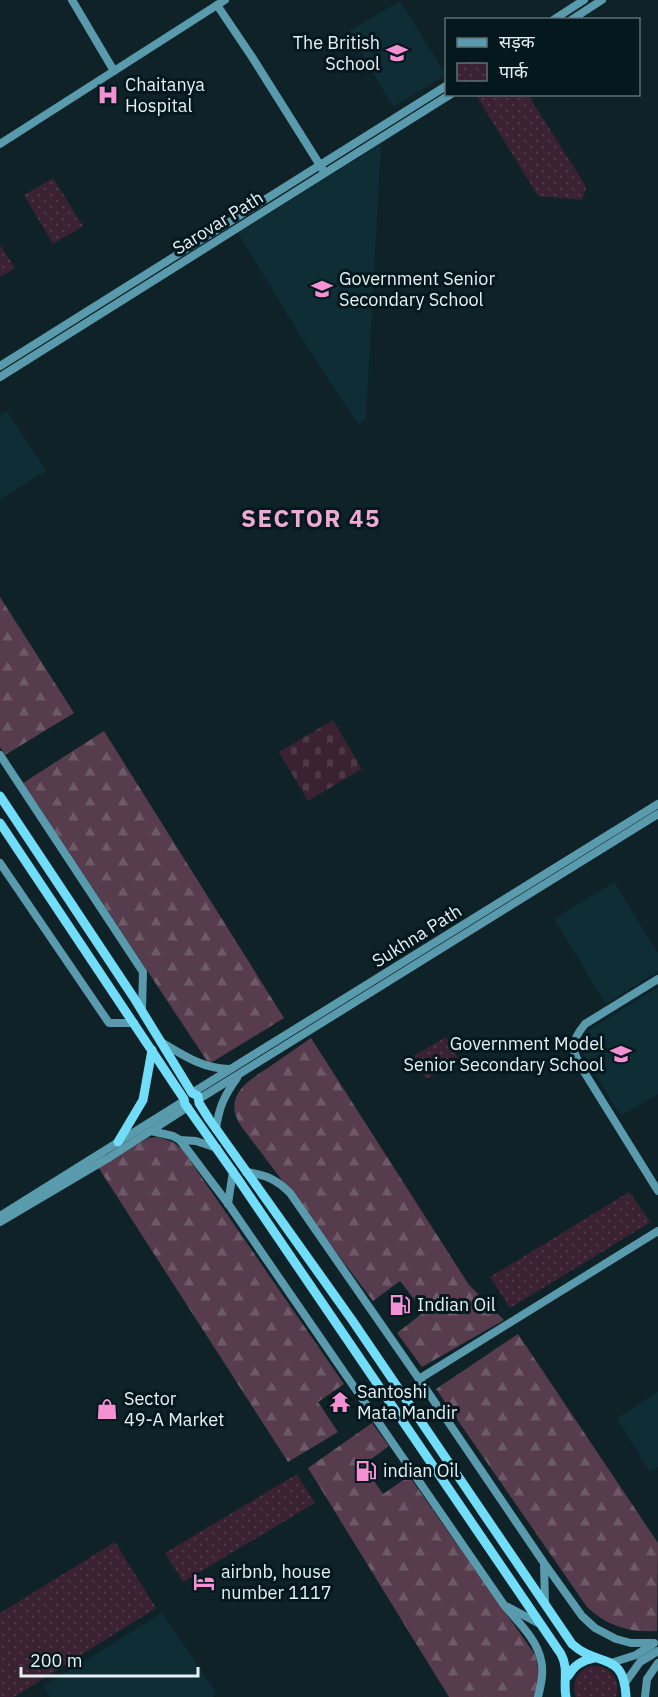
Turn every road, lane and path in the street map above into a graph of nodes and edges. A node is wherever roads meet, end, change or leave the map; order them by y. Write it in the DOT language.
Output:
graph roads {
  1 [pos="72,0"];
  2 [pos="225,0"];
  3 [pos="584,0"];
  4 [pos="602,0"];
  5 [pos="217,5"];
  6 [pos="556,18"];
  7 [pos="574,18"];
  8 [pos="114,71"];
  9 [pos="445,87"];
  10 [pos="448,96"];
  11 [pos="0,144"];
  12 [pos="320,166"];
  13 [pos="325,174"];
  14 [pos="0,366"];
  15 [pos="0,377"];
  16 [pos="0,755"];
  17 [pos="0,796"];
  18 [pos="658,804"];
  19 [pos="658,814"];
  20 [pos="0,823"];
  21 [pos="0,863"];
  22 [pos="658,979"];
  23 [pos="141,1011"];
  24 [pos="134,1023"];
  25 [pos="160,1041"];
  26 [pos="152,1050"];
  27 [pos="231,1069"];
  28 [pos="242,1072"];
  29 [pos="191,1100"];
  30 [pos="216,1129"];
  31 [pos="151,1131"];
  32 [pos="180,1140"];
  33 [pos="118,1142"];
  34 [pos="217,1148"];
  35 [pos="233,1171"];
  36 [pos="246,1172"];
  37 [pos="658,1191"];
  38 [pos="228,1204"];
  39 [pos="0,1216"];
  40 [pos="0,1222"];
  41 [pos="658,1231"];
  42 [pos="419,1379"];
  43 [pos="544,1563"];
  44 [pos="545,1603"];
  45 [pos="504,1605"];
  46 [pos="541,1624"];
  47 [pos="657,1645"];
  48 [pos="607,1661"];
  49 [pos="658,1663"];
  50 [pos="566,1688"];
  51 [pos="625,1691"];
  52 [pos="538,1697"];
  53 [pos="558,1697"];
  54 [pos="645,1697"];
  1 -- 8 [label="street"];
  2 -- 5 [label="street"];
  3 -- 6 [label="street"];
  4 -- 7 [label="street"];
  5 -- 8 [label="street"];
  5 -- 12 [label="street"];
  8 -- 11 [label="street"];
  9 -- 12 [label="street, Sarovar Path"];
  10 -- 13 [label="street, Sarovar Path"];
  12 -- 13 [label="street"];
  12 -- 14 [label="street, Sarovar Path"];
  13 -- 15 [label="street, Sarovar Path"];
  16 -- 23 [label="street"];
  17 -- 23 [label="highway"];
  18 -- 27 [label="street, Sukhna Path"];
  19 -- 28 [label="street, Sukhna Path"];
  20 -- 24 [label="highway"];
  21 -- 24 [label="street"];
  22 -- 37 [label="street"];
  23 -- 25 [label="highway"];
  24 -- 26 [label="highway"];
  25 -- 27 [label="street"];
  25 -- 29 [label="highway"];
  26 -- 29 [label="highway"];
  26 -- 33 [label="highway"];
  27 -- 29 [label="street, Sukhna Path"];
  28 -- 29 [label="street, Sukhna Path"];
  28 -- 30 [label="street"];
  29 -- 30 [label="highway"];
  29 -- 31 [label="street"];
  29 -- 33 [label="street"];
  29 -- 34 [label="highway"];
  30 -- 36 [label="highway"];
  31 -- 32 [label="street"];
  31 -- 40 [label="street"];
  32 -- 34 [label="street"];
  32 -- 38 [label="street"];
  33 -- 39 [label="street"];
  34 -- 35 [label="highway"];
  35 -- 38 [label="street"];
  35 -- 46 [label="highway"];
  36 -- 42 [label="street"];
  36 -- 44 [label="highway"];
  38 -- 45 [label="street"];
  41 -- 42 [label="street"];
  42 -- 43 [label="street"];
  43 -- 44 [label="street"];
  43 -- 47 [label="street"];
  44 -- 48 [label="highway"];
  45 -- 46 [label="street"];
  45 -- 52 [label="street"];
  46 -- 50 [label="highway"];
  47 -- 48 [label="street"];
  47 -- 51 [label="street"];
  48 -- 50 [label="highway"];
  48 -- 51 [label="highway"];
  49 -- 54 [label="street"];
  50 -- 53 [label="street"];
}
